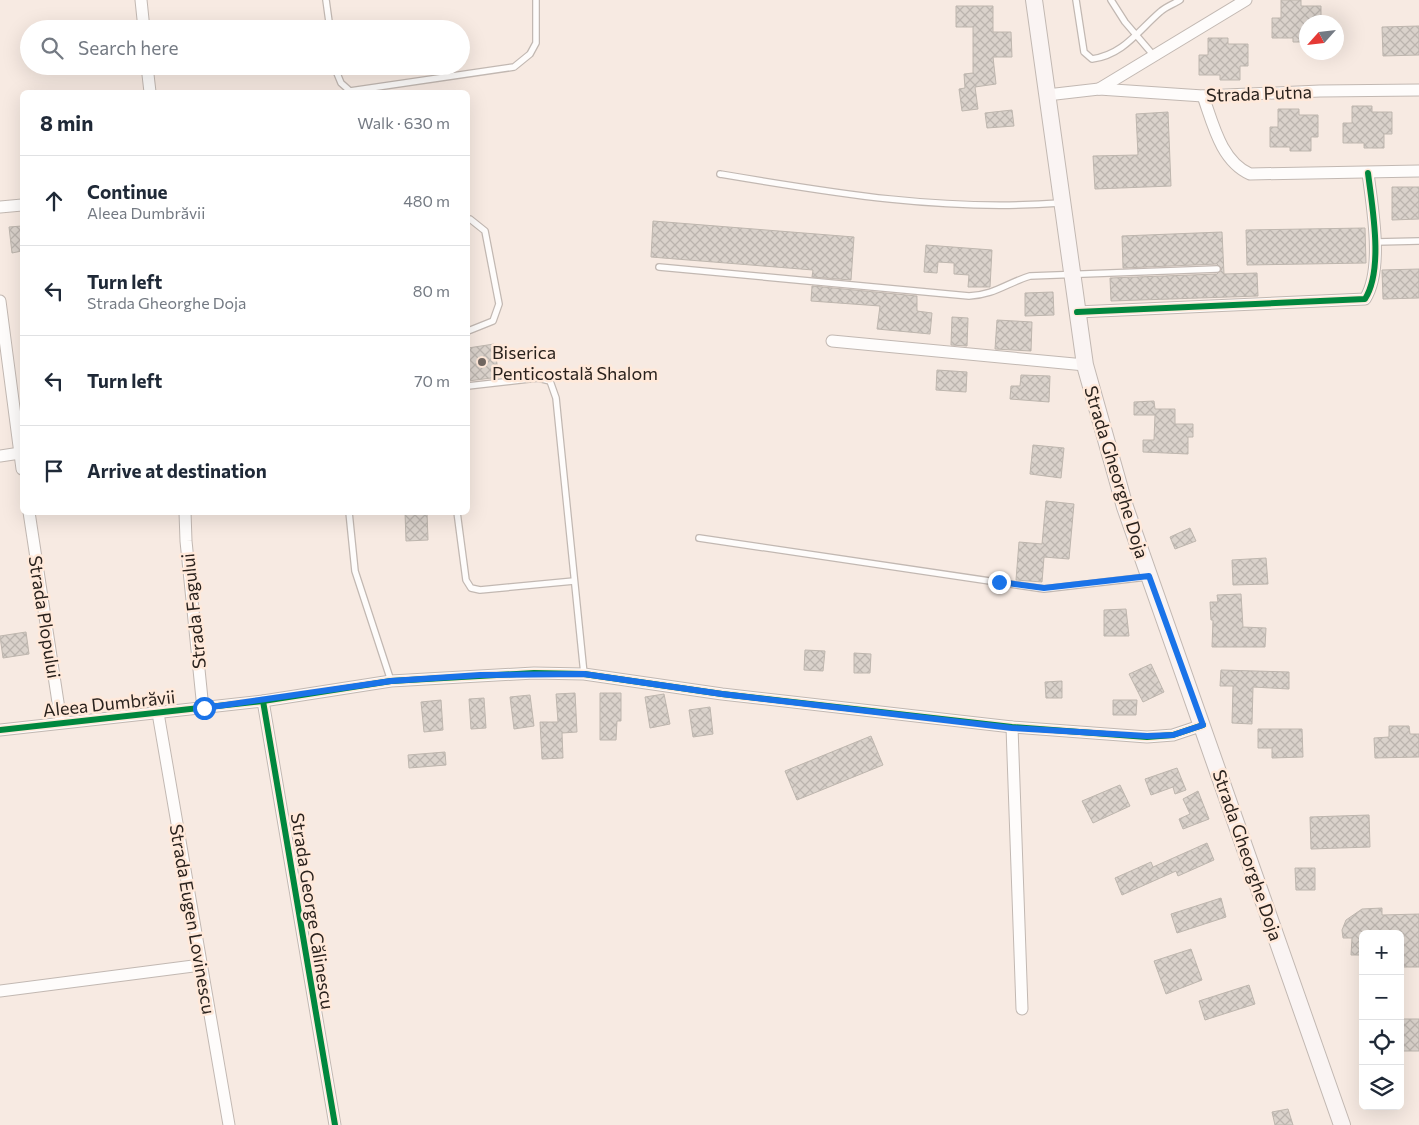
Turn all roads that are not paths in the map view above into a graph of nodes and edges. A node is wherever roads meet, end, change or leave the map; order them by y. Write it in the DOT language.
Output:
graph roads {
  1 [pos="141,0"];
  2 [pos="326,0"];
  3 [pos="536,0"];
  4 [pos="1034,0"];
  5 [pos="1076,0"];
  6 [pos="1111,0"];
  7 [pos="1180,0"];
  8 [pos="1241,2"];
  9 [pos="143,20"];
  10 [pos="329,20"];
  11 [pos="1137,37"];
  12 [pos="1155,57"];
  13 [pos="470,73"];
  14 [pos="148,75"];
  15 [pos="338,75"];
  16 [pos="459,75"];
  17 [pos="1099,89"];
  18 [pos="150,90"];
  19 [pos="349,90"];
  20 [pos="357,90"];
  21 [pos="1419,90"];
  22 [pos="1047,96"];
  23 [pos="1203,96"];
  24 [pos="1419,171"];
  25 [pos="1368,173"];
  26 [pos="720,174"];
  27 [pos="1062,203"];
  28 [pos="20,205"];
  29 [pos="0,207"];
  30 [pos="470,219"];
  31 [pos="1376,242"];
  32 [pos="1419,242"];
  33 [pos="659,267"];
  34 [pos="1217,269"];
  35 [pos="1072,273"];
  36 [pos="0,301"];
  37 [pos="1077,312"];
  38 [pos="470,330"];
  39 [pos="832,341"];
  40 [pos="1084,365"];
  41 [pos="470,386"];
  42 [pos="20,453"];
  43 [pos="0,456"];
  44 [pos="29,515"];
  45 [pos="185,515"];
  46 [pos="349,515"];
  47 [pos="457,515"];
  48 [pos="699,538"];
  49 [pos="1149,576"];
  50 [pos="574,581"];
  51 [pos="584,674"];
  52 [pos="391,681"];
  53 [pos="263,701"];
  54 [pos="204,708"];
  55 [pos="158,713"];
  56 [pos="61,722"];
  57 [pos="1203,725"];
  58 [pos="1012,728"];
  59 [pos="0,730"];
  60 [pos="201,965"];
  61 [pos="0,991"];
  62 [pos="1022,1008"];
  63 [pos="229,1125"];
  64 [pos="335,1125"];
  65 [pos="1342,1125"];
  1 -- 9 [label="street"];
  2 -- 10 [label="lane"];
  3 -- 13 [label="lane"];
  4 -- 22 [label="main road, Strada Gheorghe Doja"];
  5 -- 11 [label="lane"];
  6 -- 11 [label="lane"];
  7 -- 11 [label="lane"];
  8 -- 12 [label="street, Strada Putna"];
  11 -- 12 [label="lane"];
  12 -- 17 [label="street, Strada Putna"];
  14 -- 18 [label="street"];
  15 -- 19 [label="lane"];
  16 -- 20 [label="lane"];
  17 -- 22 [label="street, Strada Putna"];
  17 -- 23 [label="street, Strada Putna"];
  21 -- 23 [label="street, Strada Putna"];
  22 -- 27 [label="main road, Strada Gheorghe Doja"];
  23 -- 25 [label="street"];
  24 -- 25 [label="street"];
  25 -- 31 [label="street"];
  26 -- 27 [label="lane"];
  27 -- 35 [label="main road, Strada Gheorghe Doja"];
  28 -- 29 [label="street"];
  30 -- 38 [label="lane"];
  31 -- 32 [label="lane"];
  31 -- 37 [label="street"];
  33 -- 35 [label="lane"];
  34 -- 35 [label="lane"];
  35 -- 37 [label="main road, Strada Gheorghe Doja"];
  36 -- 42 [label="street"];
  37 -- 40 [label="main road, Strada Gheorghe Doja"];
  39 -- 40 [label="street"];
  40 -- 49 [label="main road, Strada Gheorghe Doja"];
  41 -- 50 [label="lane"];
  42 -- 43 [label="street"];
  44 -- 56 [label="street, Strada Plopului"];
  45 -- 54 [label="street, Strada Fagului"];
  46 -- 52 [label="lane"];
  47 -- 50 [label="lane"];
  48 -- 49 [label="lane"];
  49 -- 57 [label="main road, Strada Gheorghe Doja"];
  50 -- 51 [label="lane"];
  51 -- 52 [label="street, Aleea Dumbrăvii"];
  51 -- 58 [label="street, Aleea Dumbrăvii"];
  52 -- 53 [label="street, Aleea Dumbrăvii"];
  53 -- 54 [label="street, Aleea Dumbrăvii"];
  53 -- 64 [label="street, Strada George Călinescu"];
  54 -- 55 [label="street, Aleea Dumbrăvii"];
  55 -- 56 [label="street, Aleea Dumbrăvii"];
  55 -- 60 [label="street, Strada Eugen Lovinescu"];
  56 -- 59 [label="street, Aleea Dumbrăvii"];
  57 -- 58 [label="street, Aleea Dumbrăvii"];
  57 -- 65 [label="main road, Strada Gheorghe Doja"];
  58 -- 62 [label="street"];
  60 -- 61 [label="street"];
  60 -- 63 [label="street, Strada Eugen Lovinescu"];
}
